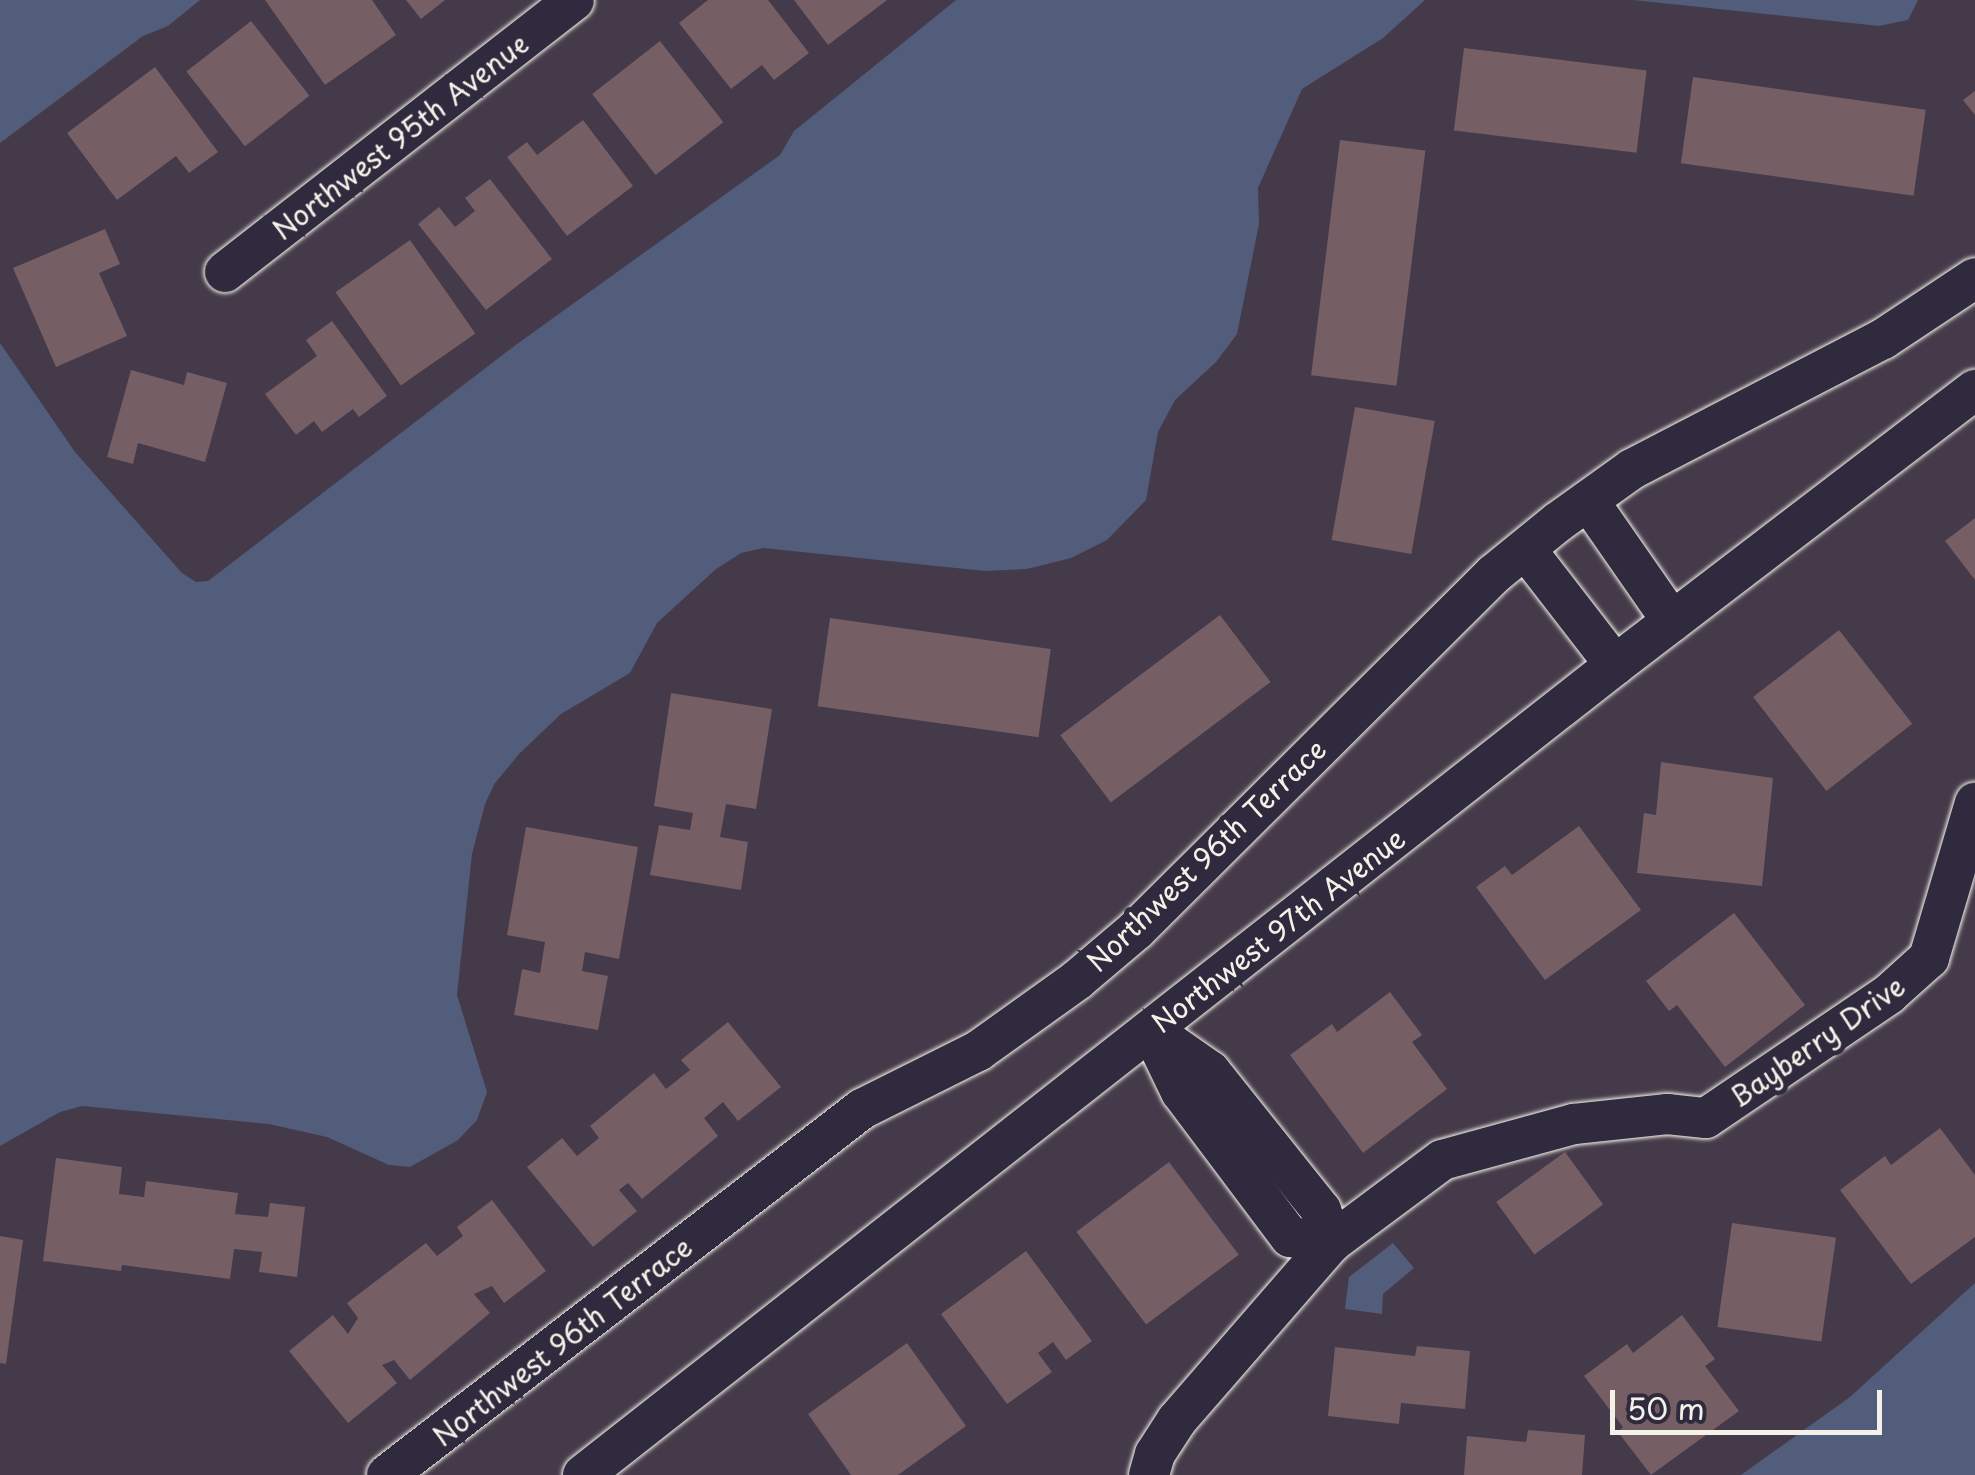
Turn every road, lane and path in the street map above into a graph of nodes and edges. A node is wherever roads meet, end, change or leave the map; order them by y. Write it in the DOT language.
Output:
graph roads {
  1 [pos="574,0"];
  2 [pos="225,272"];
  3 [pos="1975,278"];
  4 [pos="1975,390"];
  5 [pos="1590,503"];
  6 [pos="1527,552"];
  7 [pos="1672,621"];
  8 [pos="1615,665"];
  9 [pos="1975,804"];
  10 [pos="1151,1030"];
  11 [pos="1332,1242"];
  12 [pos="387,1475"];
  13 [pos="583,1475"];
  14 [pos="1149,1475"];
  1 -- 2 [label="street, Northwest 95th Avenue"];
  3 -- 5 [label="street, Northwest 96th Terrace"];
  4 -- 7 [label="street, Northwest 97th Avenue"];
  5 -- 6 [label="street, Northwest 96th Terrace"];
  5 -- 7 [label="street"];
  6 -- 8 [label="street"];
  6 -- 12 [label="street, Northwest 96th Terrace"];
  7 -- 8 [label="street, Northwest 97th Avenue"];
  8 -- 10 [label="street, Northwest 97th Avenue"];
  9 -- 11 [label="street, Bayberry Drive"];
  10 -- 11 [label="street"];
  10 -- 13 [label="street, Northwest 97th Avenue"];
  11 -- 14 [label="street, Bayberry Drive"];
}
